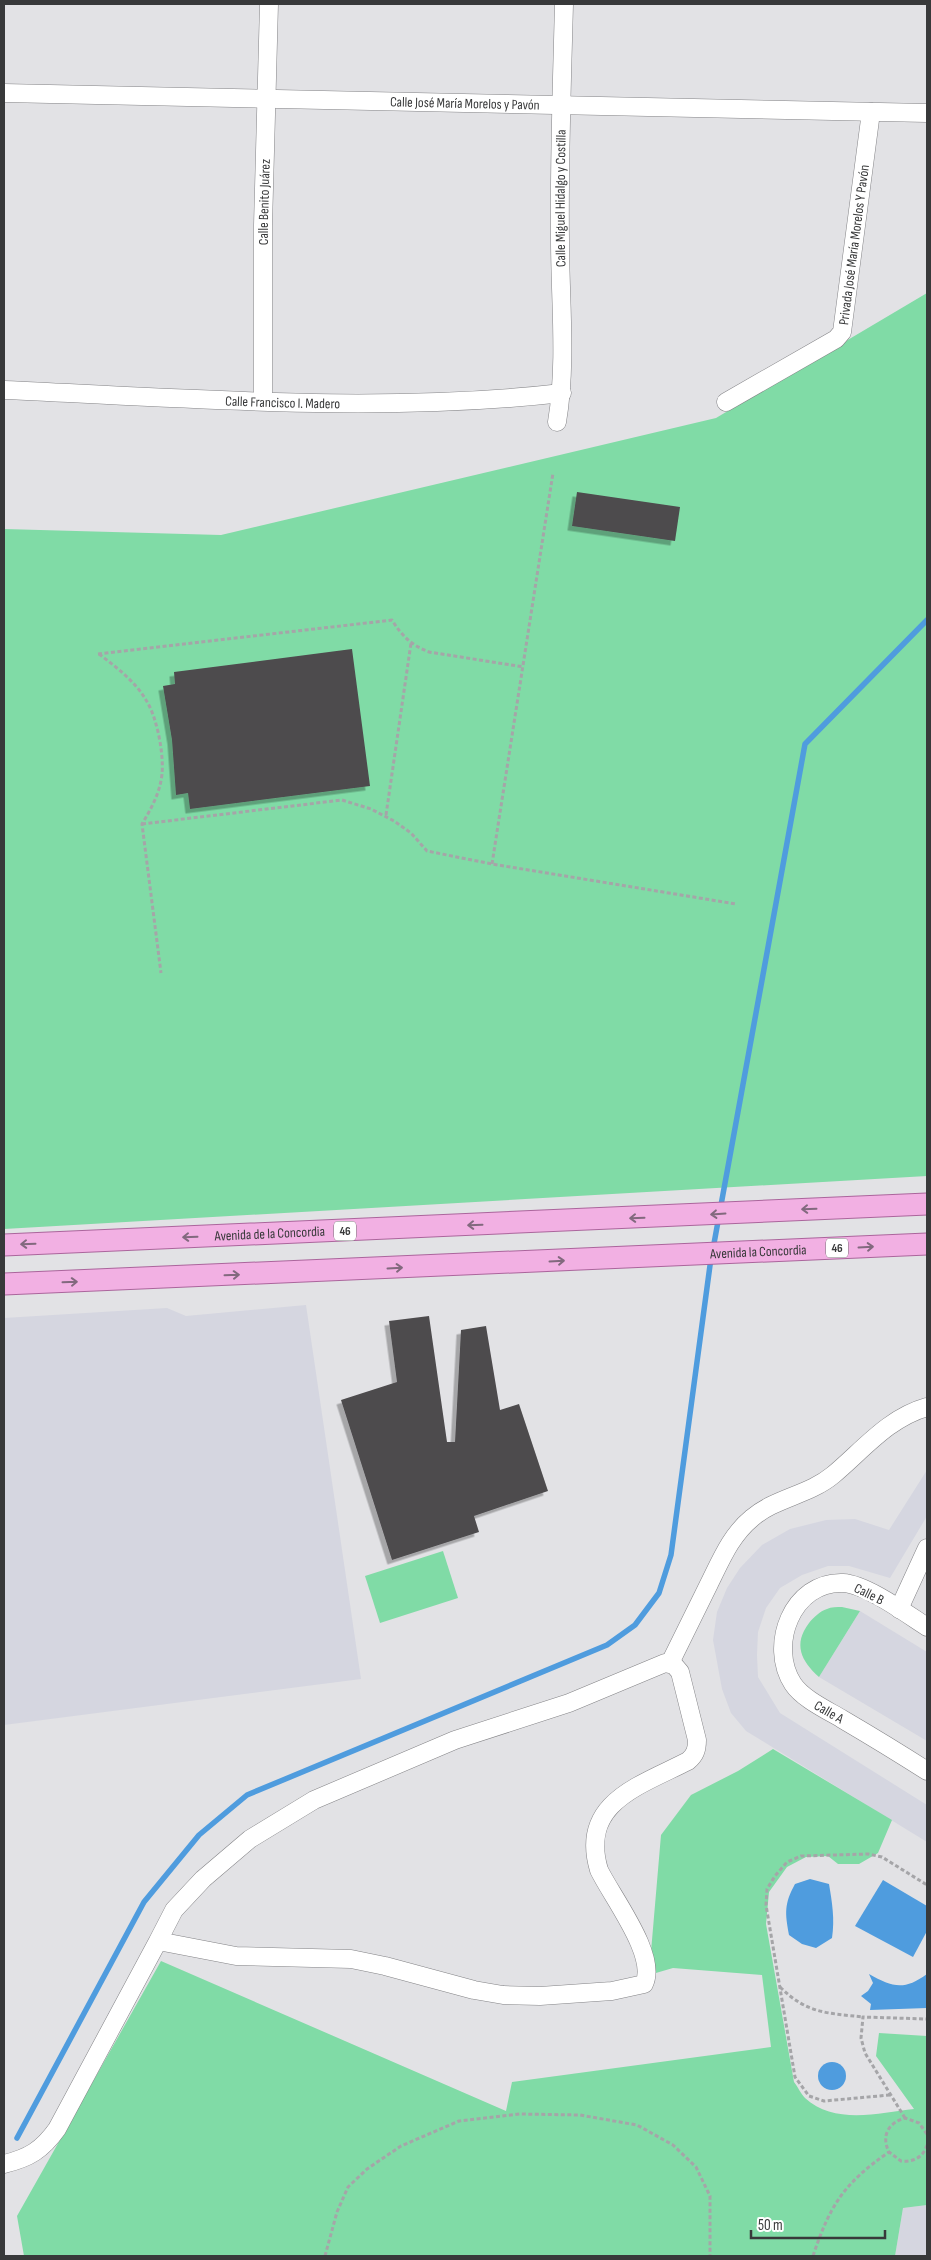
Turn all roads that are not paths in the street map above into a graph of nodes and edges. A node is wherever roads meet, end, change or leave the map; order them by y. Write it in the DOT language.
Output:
graph roads {
  1 [pos="269,4"];
  2 [pos="564,4"];
  3 [pos="4,93"];
  4 [pos="266,99"];
  5 [pos="561,105"];
  6 [pos="872,112"];
  7 [pos="927,114"];
  8 [pos="4,390"];
  9 [pos="562,393"];
  10 [pos="263,401"];
  11 [pos="726,402"];
  12 [pos="557,422"];
  13 [pos="927,1204"];
  14 [pos="927,1244"];
  15 [pos="4,1246"];
  16 [pos="4,1284"];
  17 [pos="927,1407"];
  18 [pos="927,1548"];
  19 [pos="899,1609"];
  20 [pos="789,1619"];
  21 [pos="927,1626"];
  22 [pos="670,1663"];
  23 [pos="927,1770"];
  24 [pos="158,1941"];
  25 [pos="4,2164"];
  1 -- 4 [label="street, Calle Benito Juárez"];
  2 -- 5 [label="street, Calle Miguel Hidalgo y Costilla"];
  3 -- 4 [label="street, Calle José María Morelos y Pavón"];
  4 -- 5 [label="street, Calle José María Morelos y Pavón"];
  4 -- 10 [label="street, Calle Benito Juárez"];
  5 -- 6 [label="street, Calle José María Morelos y Pavón"];
  5 -- 9 [label="street, Calle Miguel Hidalgo y Costilla"];
  6 -- 7 [label="street, Calle José María Morelos y Pavón"];
  6 -- 11 [label="street, Privada José María Morelos Y Pavón"];
  8 -- 10 [label="street, Calle Francisco I. Madero"];
  9 -- 10 [label="street, Calle Francisco I. Madero"];
  9 -- 12 [label="street, Calle Miguel Hidalgo y Costilla"];
  13 -- 15 [label="main road, Avenida de la Concordia / 46, one-way"];
  16 -- 14 [label="main road, Avenida la Concordia / 46, one-way"];
  17 -- 22 [label="street"];
  18 -- 19 [label="street"];
  19 -- 20 [label="street, Calle B"];
  19 -- 21 [label="street, Calle B"];
  20 -- 23 [label="street, Calle A"];
  22 -- 24 [label="street"];
  22 -- 24 [label="street"];
  24 -- 25 [label="street"];
}
